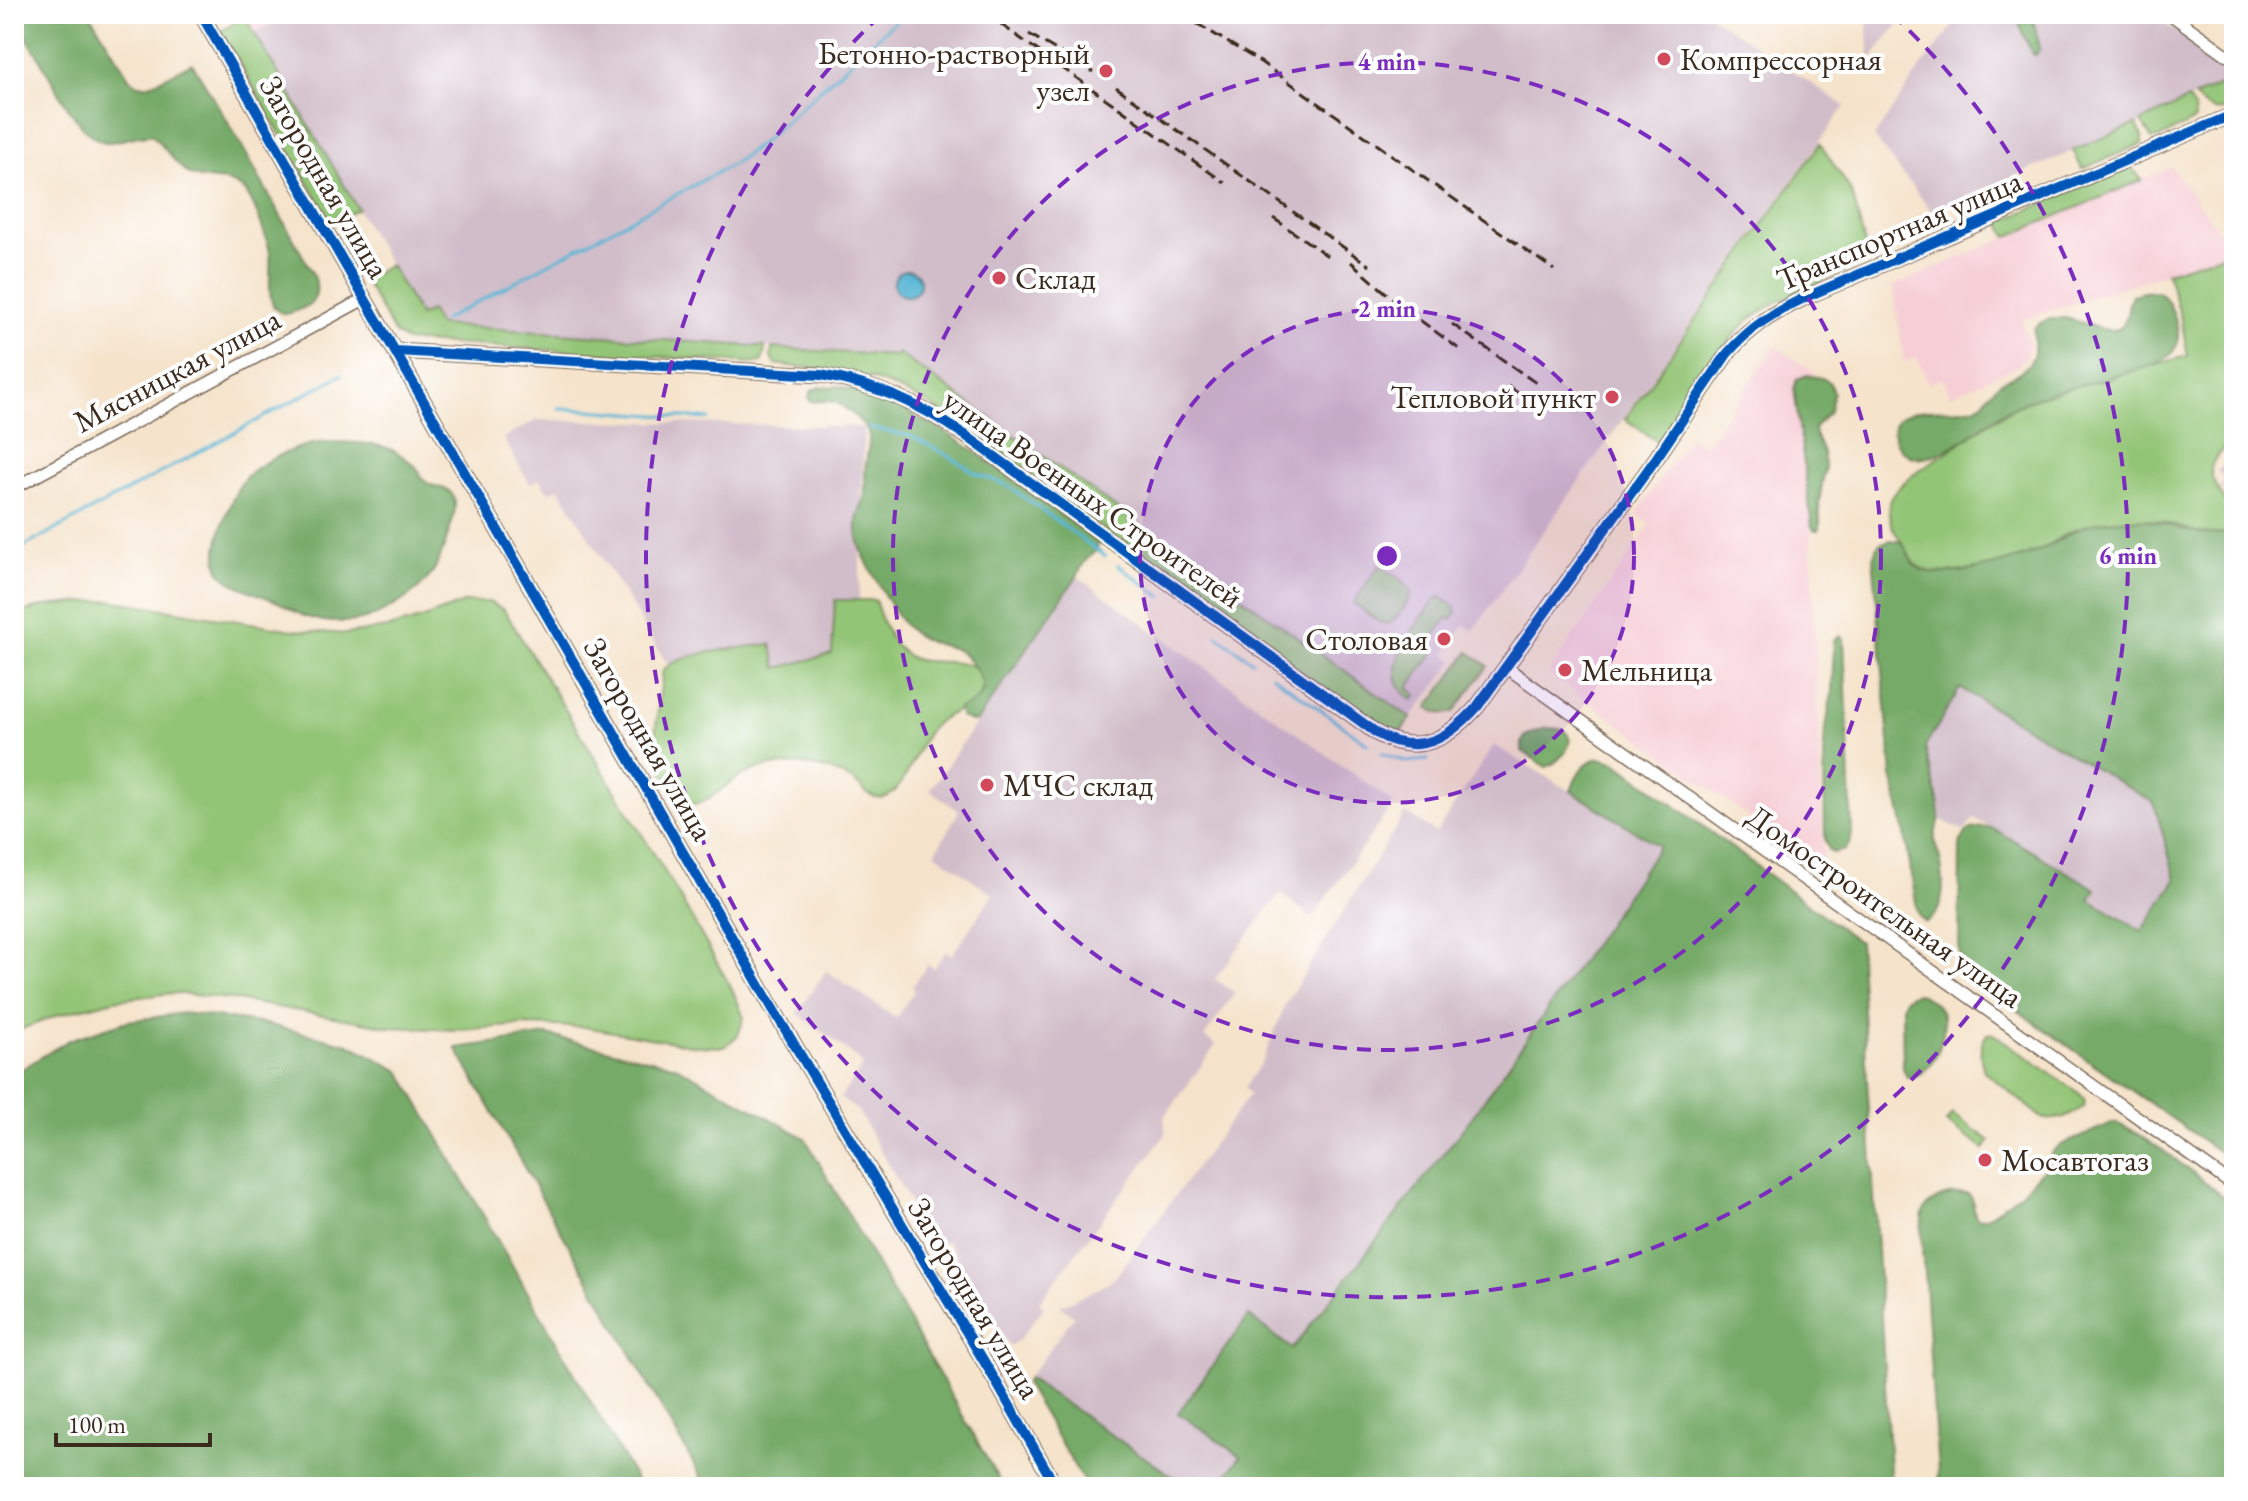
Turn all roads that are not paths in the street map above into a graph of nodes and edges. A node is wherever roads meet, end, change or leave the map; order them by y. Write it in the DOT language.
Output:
graph roads {
  1 [pos="201,14"];
  2 [pos="2170,14"];
  3 [pos="2234,60"];
  4 [pos="2234,114"];
  5 [pos="366,298"];
  6 [pos="396,351"];
  7 [pos="14,488"];
  8 [pos="1506,667"];
  9 [pos="2234,1186"];
  10 [pos="1056,1487"];
  1 -- 5 [label="street, Загородная улица"];
  2 -- 3 [label="street"];
  4 -- 8 [label="street, Транспортная улица"];
  5 -- 6 [label="street, Загородная улица"];
  5 -- 7 [label="street, Мясницкая улица"];
  6 -- 8 [label="street, улица Военных Строителей"];
  6 -- 10 [label="street, Загородная улица"];
  8 -- 9 [label="street, Домостроительная улица"];
}
